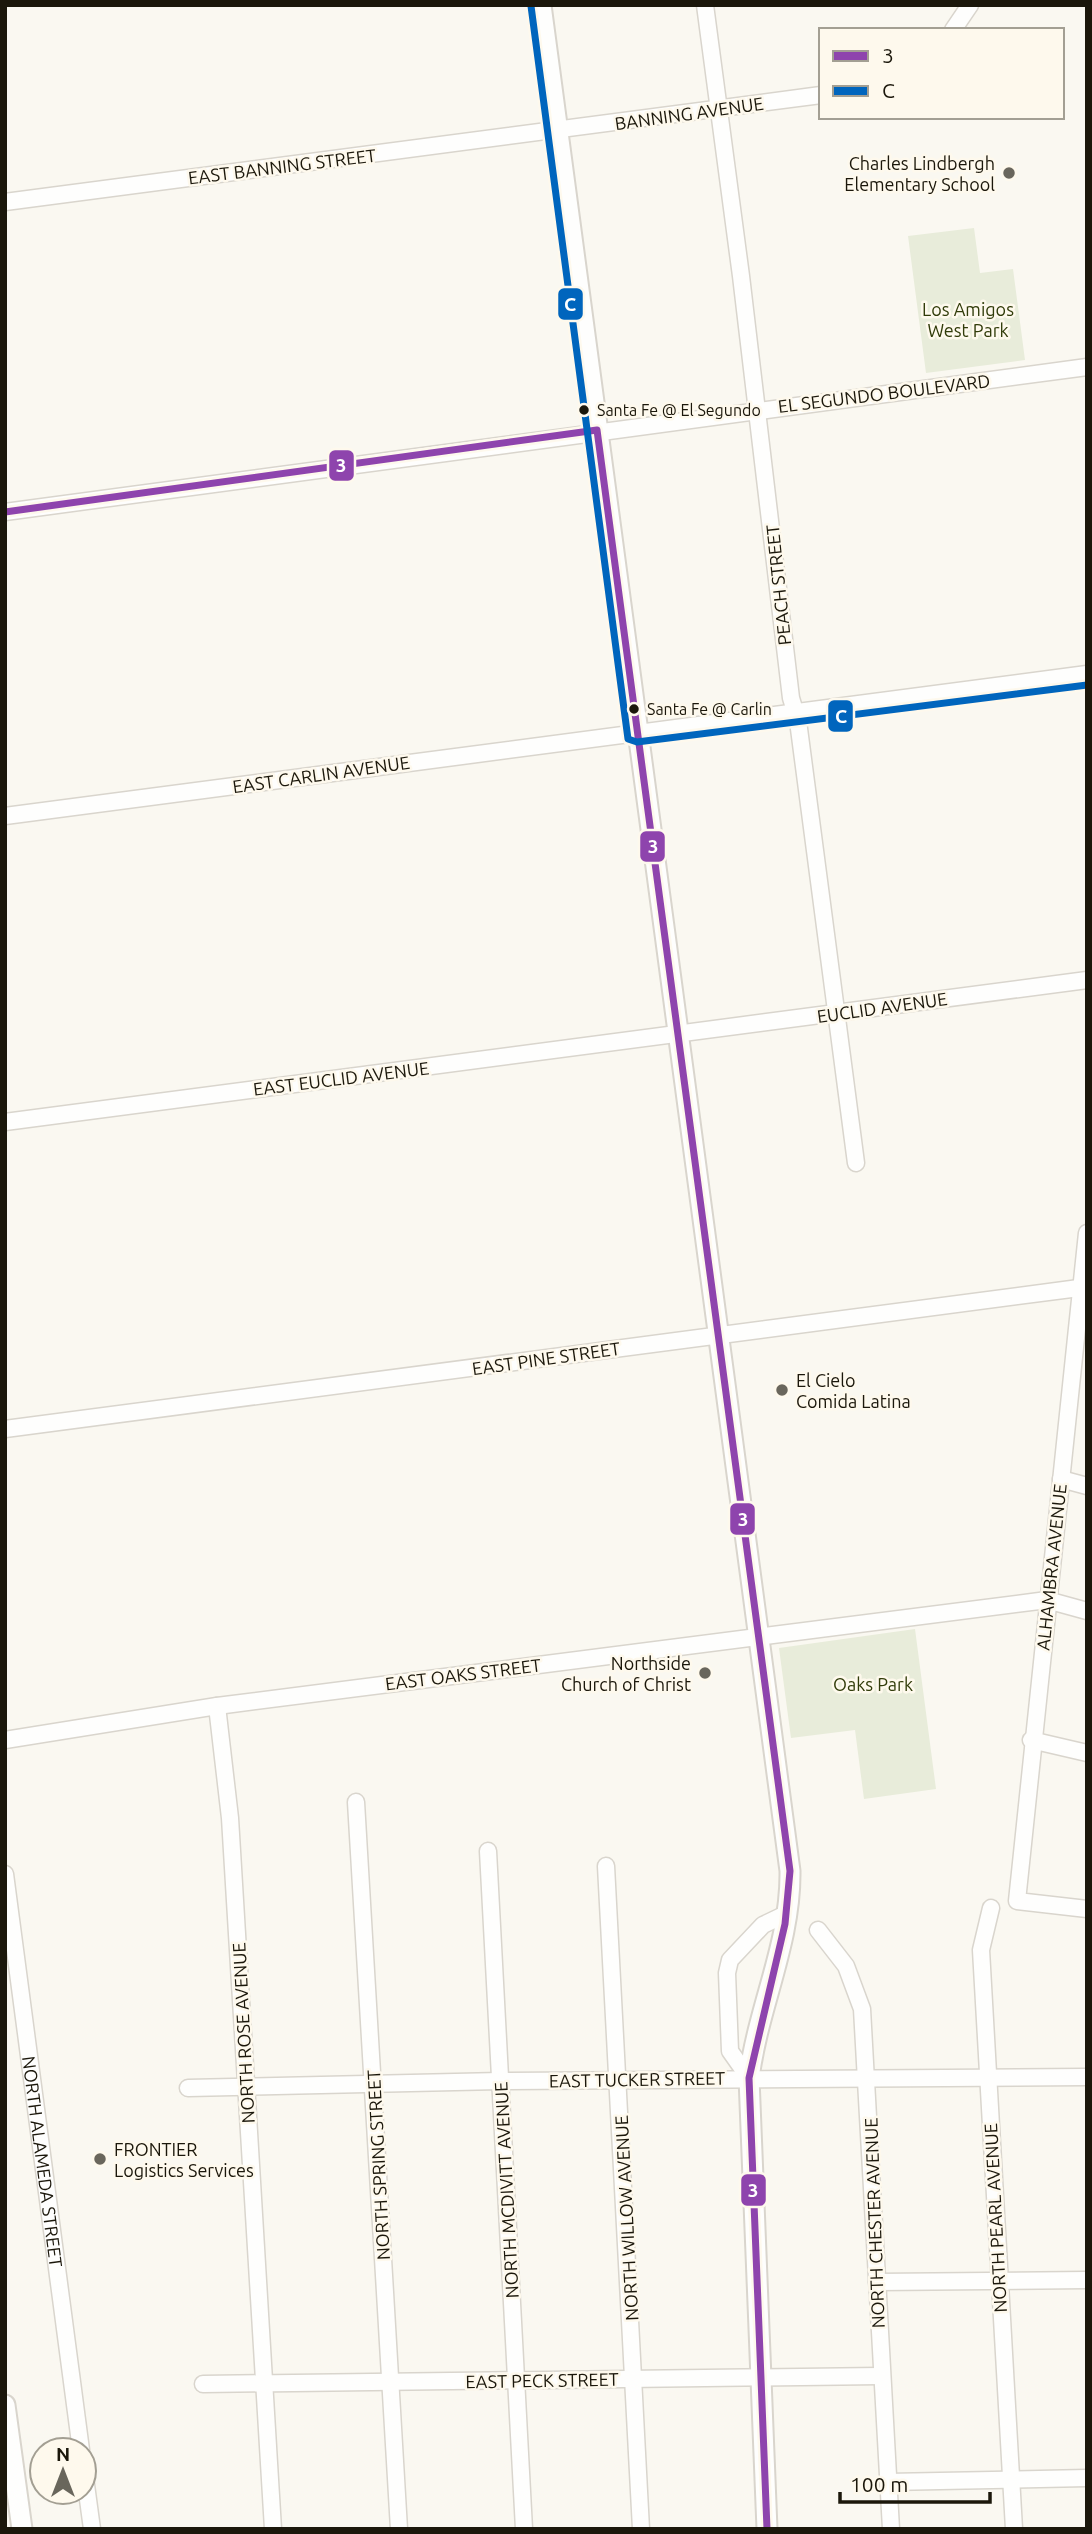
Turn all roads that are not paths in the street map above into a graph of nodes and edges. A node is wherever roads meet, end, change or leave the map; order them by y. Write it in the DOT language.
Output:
graph roads {
  1 [pos="541,5"];
  2 [pos="705,5"];
  3 [pos="970,5"];
  4 [pos="954,28"];
  5 [pos="819,95"];
  6 [pos="718,108"];
  7 [pos="558,130"];
  8 [pos="5,202"];
  9 [pos="1087,367"];
  10 [pos="757,410"];
  11 [pos="597,430"];
  12 [pos="5,512"];
  13 [pos="1087,674"];
  14 [pos="796,711"];
  15 [pos="636,732"];
  16 [pos="5,816"];
  17 [pos="1087,980"];
  18 [pos="835,1013"];
  19 [pos="676,1034"];
  20 [pos="5,1122"];
  21 [pos="856,1163"];
  22 [pos="1087,1233"];
  23 [pos="1083,1289"];
  24 [pos="717,1334"];
  25 [pos="5,1429"];
  26 [pos="1061,1479"];
  27 [pos="1087,1486"];
  28 [pos="1047,1600"];
  29 [pos="1087,1611"];
  30 [pos="757,1636"];
  31 [pos="216,1706"];
  32 [pos="5,1740"];
  33 [pos="1031,1740"];
  34 [pos="1087,1753"];
  35 [pos="356,1802"];
  36 [pos="488,1851"];
  37 [pos="606,1866"];
  38 [pos="5,1874"];
  39 [pos="991,1908"];
  40 [pos="1087,1909"];
  41 [pos="789,1913"];
  42 [pos="818,1930"];
  43 [pos="1087,2077"];
  44 [pos="749,2078"];
  45 [pos="868,2078"];
  46 [pos="987,2079"];
  47 [pos="500,2081"];
  48 [pos="619,2081"];
  49 [pos="374,2082"];
  50 [pos="247,2085"];
  51 [pos="188,2088"];
  52 [pos="999,2280"];
  53 [pos="1087,2280"];
  54 [pos="877,2281"];
  55 [pos="880,2376"];
  56 [pos="763,2378"];
  57 [pos="634,2379"];
  58 [pos="516,2381"];
  59 [pos="264,2382"];
  60 [pos="390,2383"];
  61 [pos="203,2384"];
  62 [pos="5,2405"];
  63 [pos="79,2436"];
  64 [pos="1087,2478"];
  65 [pos="1012,2480"];
  66 [pos="888,2482"];
  67 [pos="89,2506"];
  68 [pos="22,2529"];
  69 [pos="92,2529"];
  70 [pos="273,2529"];
  71 [pos="399,2529"];
  72 [pos="524,2529"];
  73 [pos="641,2529"];
  74 [pos="767,2529"];
  75 [pos="891,2529"];
  76 [pos="1014,2529"];
  1 -- 7 [label="main road"];
  2 -- 6 [label="street, PEACH STREET"];
  3 -- 4 [label="street"];
  5 -- 6 [label="street, BANNING AVENUE"];
  6 -- 7 [label="street, BANNING AVENUE"];
  6 -- 10 [label="street, PEACH STREET"];
  7 -- 8 [label="street, EAST BANNING STREET"];
  7 -- 11 [label="main road"];
  9 -- 10 [label="street, EL SEGUNDO BOULEVARD"];
  10 -- 11 [label="street, EL SEGUNDO BOULEVARD"];
  10 -- 14 [label="street, PEACH STREET"];
  11 -- 12 [label="street, EL SEGUNDO BOULEVARD"];
  11 -- 15 [label="main road"];
  13 -- 14 [label="street, EAST CARLIN AVENUE"];
  14 -- 15 [label="street, EAST CARLIN AVENUE"];
  14 -- 18 [label="street, PEACH STREET"];
  15 -- 16 [label="street, EAST CARLIN AVENUE"];
  15 -- 19 [label="main road"];
  17 -- 18 [label="street, EUCLID AVENUE"];
  18 -- 19 [label="street, EUCLID AVENUE"];
  18 -- 21 [label="street, PEACH STREET"];
  19 -- 20 [label="street, EAST EUCLID AVENUE"];
  19 -- 24 [label="main road"];
  22 -- 23 [label="street, ALHAMBRA AVENUE"];
  23 -- 24 [label="street, EAST PINE STREET"];
  23 -- 26 [label="street, ALHAMBRA AVENUE"];
  24 -- 25 [label="street, EAST PINE STREET"];
  24 -- 30 [label="main road"];
  26 -- 27 [label="street"];
  26 -- 28 [label="street, ALHAMBRA AVENUE"];
  28 -- 29 [label="street, EAST OAKS STREET"];
  28 -- 30 [label="street, EAST OAKS STREET"];
  28 -- 33 [label="street, ALHAMBRA AVENUE"];
  30 -- 31 [label="street, EAST OAKS STREET"];
  30 -- 41 [label="main road"];
  31 -- 32 [label="street, EAST OAKS STREET"];
  31 -- 50 [label="street, NORTH ROSE AVENUE"];
  33 -- 34 [label="street"];
  33 -- 40 [label="street, ALHAMBRA AVENUE"];
  35 -- 49 [label="street, NORTH SPRING STREET"];
  36 -- 47 [label="street, NORTH MCDIVITT AVENUE"];
  37 -- 48 [label="street, NORTH WILLOW AVENUE"];
  38 -- 63 [label="street, NORTH ALAMEDA STREET"];
  39 -- 46 [label="street, NORTH PEARL AVENUE"];
  41 -- 44 [label="main road"];
  41 -- 44 [label="street"];
  42 -- 45 [label="street, NORTH CHESTER AVENUE"];
  43 -- 46 [label="street, EAST TUCKER STREET"];
  44 -- 45 [label="street, EAST TUCKER STREET"];
  44 -- 48 [label="street, EAST TUCKER STREET"];
  44 -- 56 [label="main road"];
  45 -- 46 [label="street, EAST TUCKER STREET"];
  45 -- 54 [label="street, NORTH CHESTER AVENUE"];
  46 -- 52 [label="street, NORTH PEARL AVENUE"];
  47 -- 48 [label="street, EAST TUCKER STREET"];
  47 -- 49 [label="street, EAST TUCKER STREET"];
  47 -- 58 [label="street, NORTH MCDIVITT AVENUE"];
  48 -- 57 [label="street, NORTH WILLOW AVENUE"];
  49 -- 50 [label="street, EAST TUCKER STREET"];
  49 -- 60 [label="street, NORTH SPRING STREET"];
  50 -- 51 [label="street, EAST TUCKER STREET"];
  50 -- 59 [label="street, NORTH ROSE AVENUE"];
  52 -- 53 [label="street"];
  52 -- 54 [label="street"];
  52 -- 65 [label="street, NORTH PEARL AVENUE"];
  54 -- 55 [label="street, NORTH CHESTER AVENUE"];
  55 -- 56 [label="street, EAST PECK STREET"];
  55 -- 66 [label="street, NORTH CHESTER AVENUE"];
  56 -- 57 [label="street, EAST PECK STREET"];
  56 -- 74 [label="main road"];
  57 -- 58 [label="street, EAST PECK STREET"];
  57 -- 73 [label="street, NORTH WILLOW AVENUE"];
  58 -- 60 [label="street, EAST PECK STREET"];
  58 -- 72 [label="street, NORTH MCDIVITT AVENUE"];
  59 -- 60 [label="street, EAST PECK STREET"];
  59 -- 61 [label="street, EAST PECK STREET"];
  59 -- 70 [label="street, NORTH ROSE AVENUE"];
  60 -- 71 [label="street, NORTH SPRING STREET"];
  62 -- 68 [label="main road"];
  64 -- 65 [label="street"];
  65 -- 66 [label="street"];
  65 -- 76 [label="street, NORTH PEARL AVENUE"];
  66 -- 75 [label="street, NORTH CHESTER AVENUE"];
  67 -- 69 [label="street"];
}
